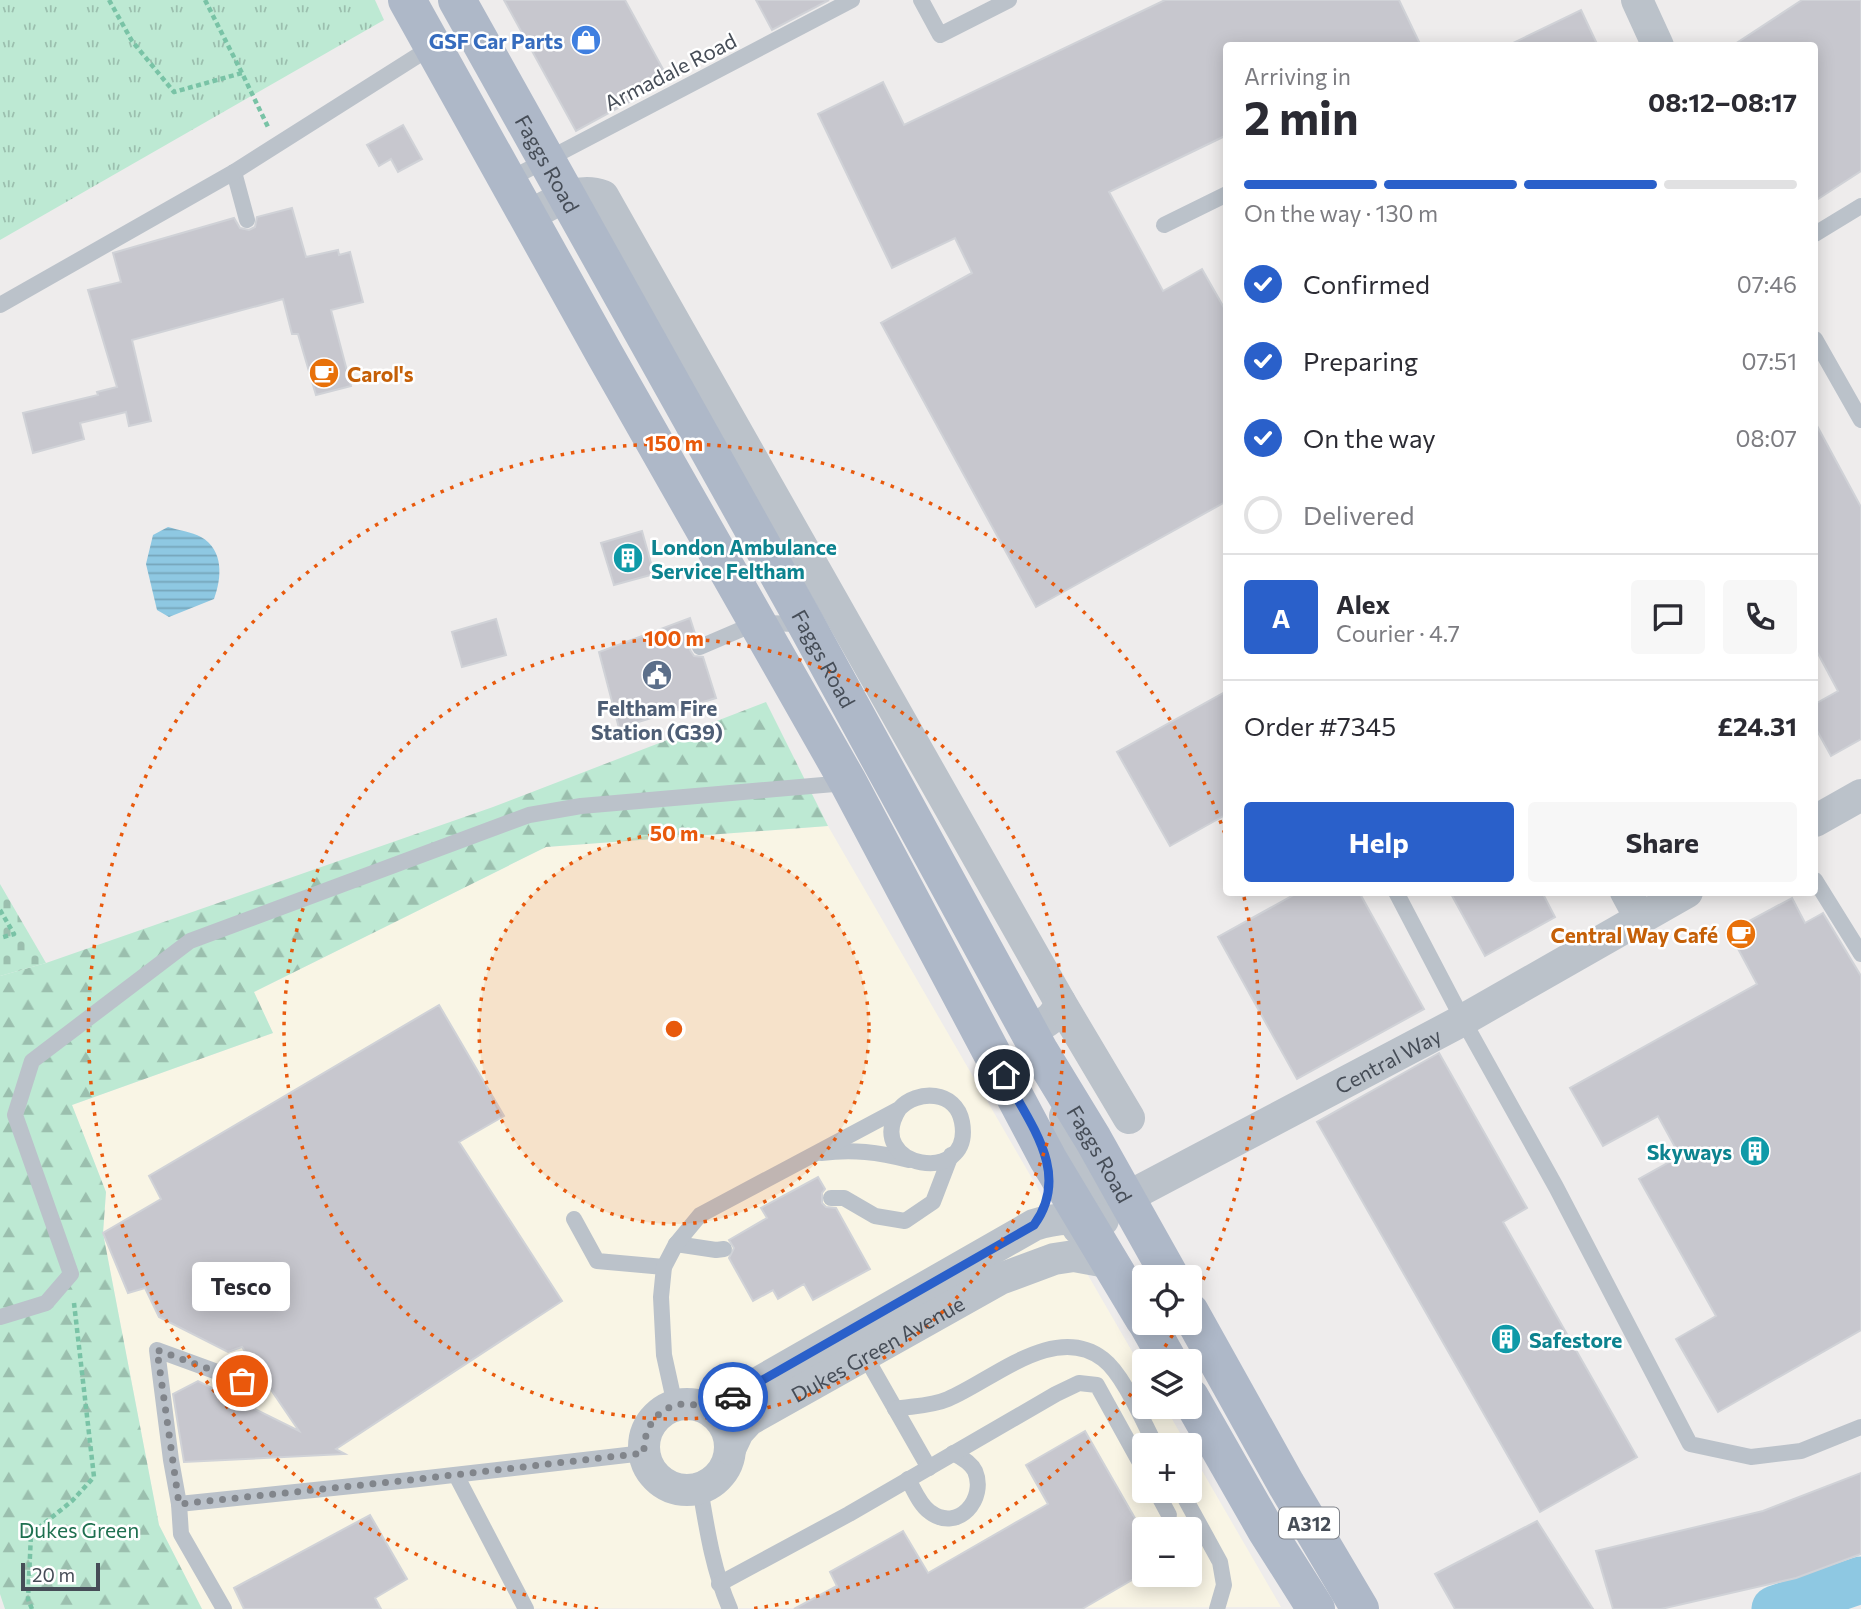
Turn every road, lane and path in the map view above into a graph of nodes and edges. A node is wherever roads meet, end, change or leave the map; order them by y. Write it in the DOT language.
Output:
graph roads {
  1 [pos="109,0"];
  2 [pos="205,0"];
  3 [pos="407,0"];
  4 [pos="457,0"];
  5 [pos="852,0"];
  6 [pos="921,0"];
  7 [pos="1009,0"];
  8 [pos="1637,0"];
  9 [pos="1656,42"];
  10 [pos="433,46"];
  11 [pos="243,73"];
  12 [pos="276,145"];
  13 [pos="546,159"];
  14 [pos="234,172"];
  15 [pos="508,180"];
  16 [pos="566,196"];
  17 [pos="1223,196"];
  18 [pos="1861,206"];
  19 [pos="528,216"];
  20 [pos="247,220"];
  21 [pos="1164,225"];
  22 [pos="1818,232"];
  23 [pos="0,305"];
  24 [pos="1818,344"];
  25 [pos="1861,420"];
  26 [pos="756,623"];
  27 [pos="806,624"];
  28 [pos="699,647"];
  29 [pos="848,782"];
  30 [pos="1861,795"];
  31 [pos="1818,819"];
  32 [pos="1818,885"];
  33 [pos="1398,896"];
  34 [pos="1670,896"];
  35 [pos="1633,905"];
  36 [pos="0,910"];
  37 [pos="0,938"];
  38 [pos="1861,954"];
  39 [pos="1060,1002"];
  40 [pos="1463,1020"];
  41 [pos="1035,1042"];
  42 [pos="899,1109"];
  43 [pos="1129,1118"];
  44 [pos="811,1154"];
  45 [pos="951,1155"];
  46 [pos="1048,1158"];
  47 [pos="909,1160"];
  48 [pos="831,1198"];
  49 [pos="1110,1213"];
  50 [pos="574,1219"];
  51 [pos="1034,1225"];
  52 [pos="676,1244"];
  53 [pos="724,1249"];
  54 [pos="1112,1263"];
  55 [pos="1136,1265"];
  56 [pos="1164,1265"];
  57 [pos="664,1267"];
  58 [pos="71,1274"];
  59 [pos="999,1279"];
  60 [pos="1132,1297"];
  61 [pos="0,1317"];
  62 [pos="1202,1333"];
  63 [pos="864,1354"];
  64 [pos="242,1381"];
  65 [pos="689,1405"];
  66 [pos="895,1409"];
  67 [pos="1202,1418"];
  68 [pos="1861,1427"];
  69 [pos="1149,1433"];
  70 [pos="1132,1448"];
  71 [pos="730,1449"];
  72 [pos="644,1453"];
  73 [pos="953,1453"];
  74 [pos="929,1468"];
  75 [pos="456,1475"];
  76 [pos="908,1479"];
  77 [pos="700,1488"];
  78 [pos="1162,1503"];
  79 [pos="1188,1503"];
  80 [pos="179,1504"];
  81 [pos="1169,1515"];
  82 [pos="719,1584"];
  83 [pos="1357,1604"];
  84 [pos="32,1609"];
  85 [pos="224,1609"];
  86 [pos="526,1609"];
  87 [pos="730,1609"];
  88 [pos="1217,1609"];
  89 [pos="1316,1609"];
  1 -- 11 [label="path"];
  2 -- 11 [label="path"];
  3 -- 10 [label="main road, Faggs Road"];
  4 -- 13 [label="main road, Faggs Road"];
  5 -- 13 [label="lane, Armadale Road"];
  6 -- 7 [label="lane"];
  8 -- 9 [label="street"];
  10 -- 12 [label="lane"];
  10 -- 15 [label="main road, Faggs Road"];
  11 -- 12 [label="path"];
  12 -- 14 [label="lane"];
  13 -- 15 [label="lane, Armadale Road"];
  13 -- 16 [label="main road, Faggs Road"];
  14 -- 20 [label="lane"];
  14 -- 23 [label="lane"];
  15 -- 19 [label="main road, Faggs Road"];
  16 -- 19 [label="street"];
  16 -- 27 [label="main road, Faggs Road"];
  16 -- 39 [label="street"];
  17 -- 21 [label="lane"];
  18 -- 22 [label="lane"];
  19 -- 26 [label="main road, Faggs Road"];
  24 -- 25 [label="lane"];
  26 -- 27 [label="lane"];
  26 -- 28 [label="lane"];
  26 -- 29 [label="main road, Faggs Road"];
  27 -- 41 [label="main road, Faggs Road"];
  29 -- 46 [label="main road, Faggs Road"];
  29 -- 58 [label="lane"];
  30 -- 31 [label="street"];
  32 -- 38 [label="lane"];
  33 -- 40 [label="lane"];
  34 -- 35 [label="street, Central Way"];
  35 -- 40 [label="street, Central Way"];
  36 -- 37 [label="path"];
  39 -- 41 [label="street"];
  39 -- 43 [label="street"];
  40 -- 49 [label="street, Central Way"];
  40 -- 68 [label="lane"];
  41 -- 49 [label="main road, Faggs Road"];
  42 -- 44 [label="lane"];
  42 -- 45 [label="lane"];
  42 -- 47 [label="lane"];
  44 -- 47 [label="lane"];
  44 -- 52 [label="lane"];
  45 -- 47 [label="lane"];
  45 -- 48 [label="lane"];
  46 -- 49 [label="main road, Faggs Road"];
  46 -- 51 [label="street, Faggs Road"];
  49 -- 51 [label="street"];
  49 -- 54 [label="main road, Faggs Road"];
  49 -- 55 [label="main road"];
  49 -- 56 [label="main road, Faggs Road"];
  49 -- 59 [label="street, Dukes Green Avenue"];
  50 -- 57 [label="lane"];
  51 -- 65 [label="street, Dukes Green Avenue"];
  52 -- 53 [label="lane"];
  52 -- 57 [label="lane"];
  54 -- 59 [label="street, Dukes Green Avenue"];
  54 -- 60 [label="main road, Faggs Road"];
  57 -- 65 [label="lane"];
  58 -- 61 [label="lane"];
  58 -- 84 [label="path"];
  59 -- 63 [label="street, Dukes Green Avenue"];
  62 -- 83 [label="main road, A312"];
  63 -- 66 [label="lane"];
  63 -- 71 [label="street, Dukes Green Avenue"];
  64 -- 80 [label="lane"];
  65 -- 71 [label="street"];
  65 -- 72 [label="street"];
  66 -- 69 [label="lane"];
  66 -- 74 [label="lane"];
  67 -- 89 [label="main road, A312"];
  70 -- 73 [label="lane"];
  71 -- 77 [label="street"];
  72 -- 75 [label="lane"];
  72 -- 77 [label="street"];
  73 -- 74 [label="lane"];
  73 -- 76 [label="lane"];
  74 -- 76 [label="lane"];
  75 -- 80 [label="lane"];
  75 -- 86 [label="lane"];
  76 -- 82 [label="lane"];
  77 -- 82 [label="lane"];
  78 -- 81 [label="lane"];
  79 -- 88 [label="lane"];
  80 -- 85 [label="lane"];
  82 -- 87 [label="lane"];
}
